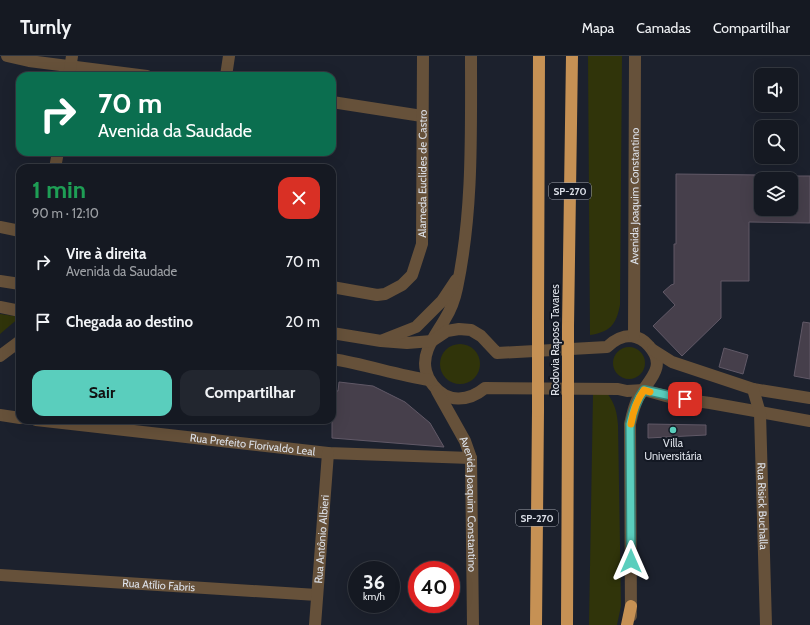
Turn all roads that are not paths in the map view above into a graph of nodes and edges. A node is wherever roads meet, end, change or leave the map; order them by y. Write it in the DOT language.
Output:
graph roads {
  1 [pos="7,56"];
  2 [pos="229,56"];
  3 [pos="423,56"];
  4 [pos="471,56"];
  5 [pos="539,56"];
  6 [pos="572,56"];
  7 [pos="635,56"];
  8 [pos="71,66"];
  9 [pos="117,72"];
  10 [pos="227,72"];
  11 [pos="336,103"];
  12 [pos="422,116"];
  13 [pos="0,227"];
  14 [pos="16,230"];
  15 [pos="460,274"];
  16 [pos="0,282"];
  17 [pos="16,284"];
  18 [pos="336,288"];
  19 [pos="0,307"];
  20 [pos="16,310"];
  21 [pos="336,334"];
  22 [pos="634,336"];
  23 [pos="381,341"];
  24 [pos="432,341"];
  25 [pos="16,344"];
  26 [pos="653,350"];
  27 [pos="0,356"];
  28 [pos="336,360"];
  29 [pos="429,380"];
  30 [pos="752,389"];
  31 [pos="644,390"];
  32 [pos="438,391"];
  33 [pos="810,398"];
  34 [pos="760,413"];
  35 [pos="0,415"];
  36 [pos="16,417"];
  37 [pos="810,421"];
  38 [pos="71,424"];
  39 [pos="328,453"];
  40 [pos="471,458"];
  41 [pos="0,575"];
  42 [pos="317,595"];
  43 [pos="631,606"];
  44 [pos="315,625"];
  45 [pos="473,625"];
  46 [pos="536,625"];
  47 [pos="566,625"];
  48 [pos="627,625"];
  49 [pos="632,625"];
  50 [pos="766,625"];
  1 -- 8 [label="street"];
  2 -- 10 [label="street"];
  3 -- 12 [label="street, Alameda Euclides de Castro"];
  4 -- 15 [label="street"];
  5 -- 46 [label="highway, Rodovia Raposo Tavares / SP-270, bridge"];
  6 -- 47 [label="highway, Rodovia Raposo Tavares / SP-270, bridge"];
  7 -- 22 [label="street, Avenida Joaquim Constantino"];
  8 -- 9 [label="street"];
  11 -- 12 [label="street"];
  12 -- 18 [label="street, Alameda Euclides de Castro"];
  13 -- 14 [label="street"];
  15 -- 23 [label="street"];
  15 -- 24 [label="street"];
  16 -- 17 [label="street"];
  19 -- 20 [label="street"];
  21 -- 23 [label="street"];
  22 -- 24 [label="street"];
  22 -- 26 [label="street"];
  23 -- 24 [label="street"];
  24 -- 29 [label="street"];
  25 -- 27 [label="street"];
  26 -- 30 [label="street"];
  26 -- 31 [label="street"];
  28 -- 29 [label="street"];
  29 -- 32 [label="street, Avenida Joaquim Constantino"];
  30 -- 33 [label="street"];
  30 -- 34 [label="street, Rua Risick Buchalla"];
  31 -- 32 [label="street"];
  31 -- 34 [label="street"];
  31 -- 43 [label="street"];
  32 -- 40 [label="street, Avenida Joaquim Constantino"];
  34 -- 37 [label="street"];
  34 -- 50 [label="street, Rua Risick Buchalla"];
  35 -- 36 [label="street"];
  38 -- 39 [label="street, Rua Prefeito Florivaldo Leal"];
  39 -- 40 [label="street, Rua Prefeito Florivaldo Leal"];
  39 -- 42 [label="street, Rua Antônio Albieri"];
  40 -- 45 [label="street, Avenida Joaquim Constantino"];
  41 -- 42 [label="street, Rua Atílio Fabris"];
  42 -- 44 [label="street, Rua Antônio Albieri"];
  43 -- 48 [label="highway"];
  43 -- 49 [label="street"];
}
